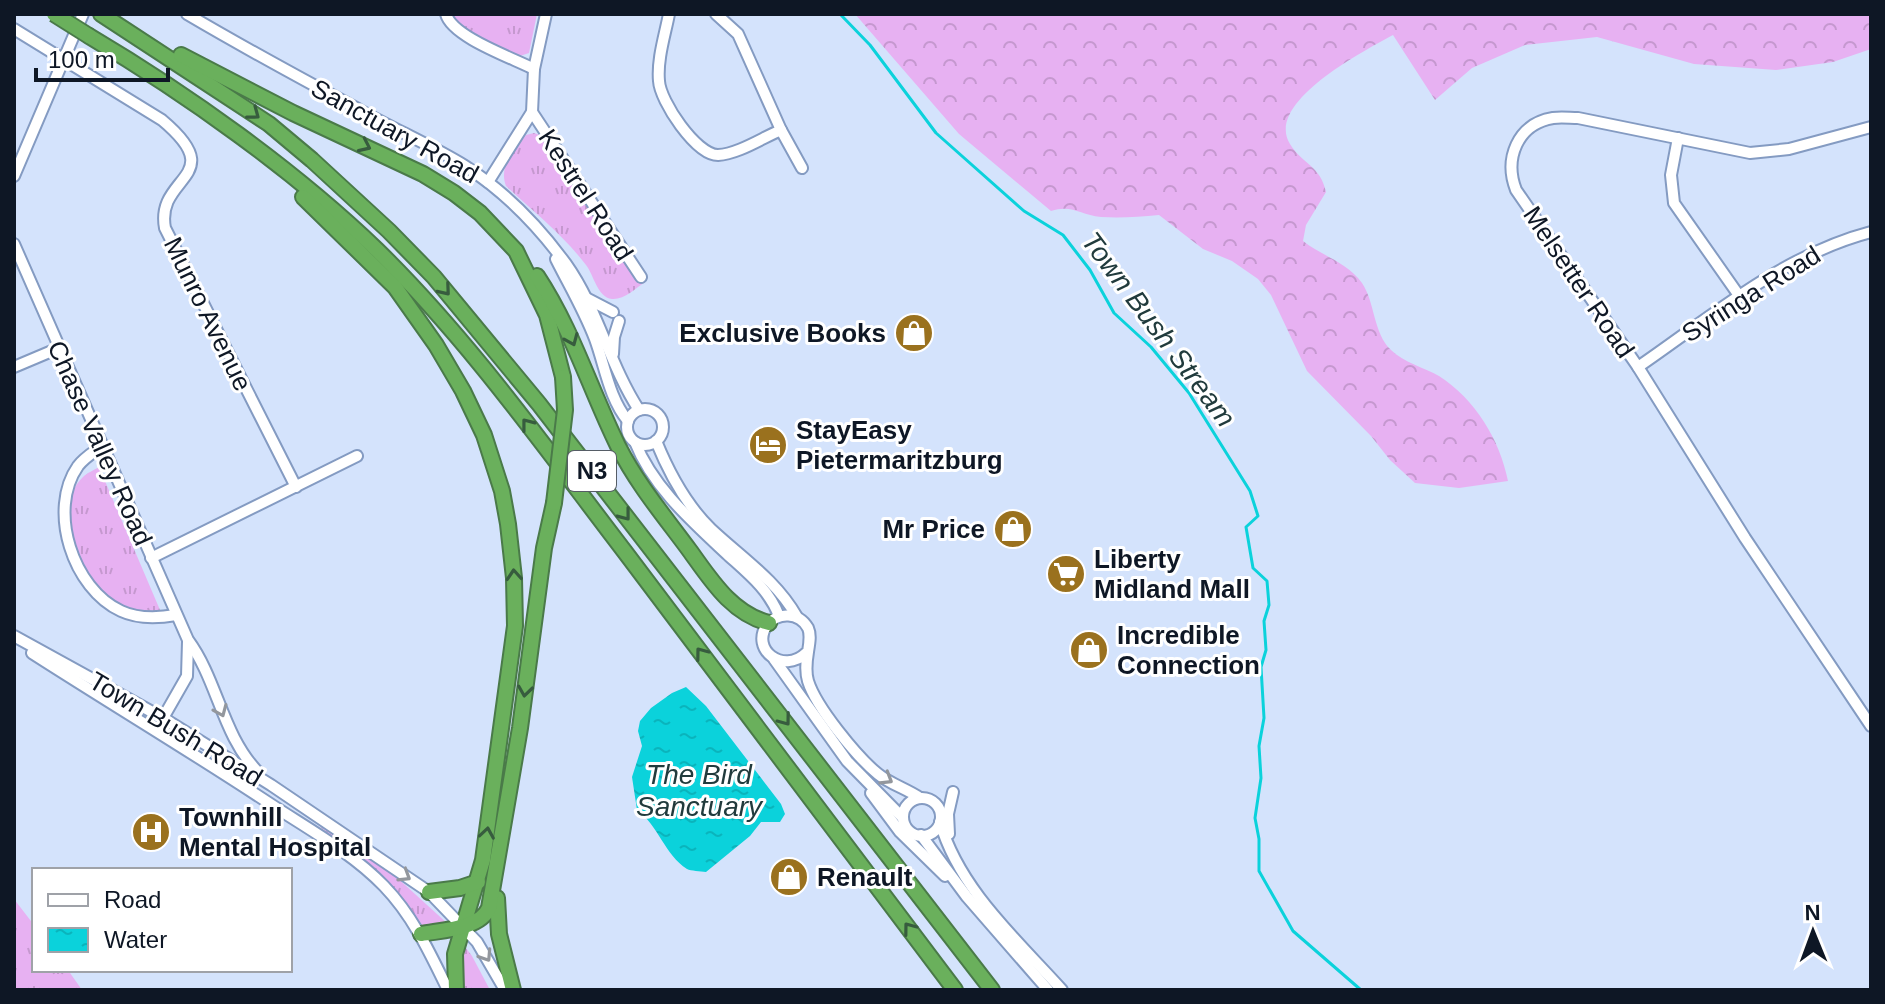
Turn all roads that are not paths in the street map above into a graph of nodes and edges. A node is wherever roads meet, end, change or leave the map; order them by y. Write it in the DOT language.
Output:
graph roads {
  1 [pos="53,14"];
  2 [pos="83,14"];
  3 [pos="101,14"];
  4 [pos="187,14"];
  5 [pos="446,14"];
  6 [pos="546,14"];
  7 [pos="669,14"];
  8 [pos="716,14"];
  9 [pos="119,25"];
  10 [pos="14,29"];
  11 [pos="65,60"];
  12 [pos="534,69"];
  13 [pos="532,112"];
  14 [pos="1871,127"];
  15 [pos="781,130"];
  16 [pos="1678,138"];
  17 [pos="280,168"];
  18 [pos="802,168"];
  19 [pos="15,173"];
  20 [pos="488,182"];
  21 [pos="1871,232"];
  22 [pos="548,242"];
  23 [pos="14,244"];
  24 [pos="516,251"];
  25 [pos="641,277"];
  26 [pos="585,297"];
  27 [pos="1740,297"];
  28 [pos="59,348"];
  29 [pos="613,358"];
  30 [pos="14,367"];
  31 [pos="1638,367"];
  32 [pos="639,410"];
  33 [pos="628,421"];
  34 [pos="656,441"];
  35 [pos="635,442"];
  36 [pos="102,446"];
  37 [pos="357,456"];
  38 [pos="296,487"];
  39 [pos="151,558"];
  40 [pos="176,615"];
  41 [pos="797,617"];
  42 [pos="774,619"];
  43 [pos="14,638"];
  44 [pos="188,640"];
  45 [pos="806,653"];
  46 [pos="774,659"];
  47 [pos="163,718"];
  48 [pos="142,724"];
  49 [pos="1871,726"];
  50 [pos="186,749"];
  51 [pos="855,769"];
  52 [pos="271,785"];
  53 [pos="953,792"];
  54 [pos="920,798"];
  55 [pos="903,818"];
  56 [pos="940,822"];
  57 [pos="921,835"];
  58 [pos="960,867"];
  59 [pos="498,869"];
  60 [pos="478,882"];
  61 [pos="429,892"];
  62 [pos="967,897"];
  63 [pos="462,925"];
  64 [pos="421,934"];
  65 [pos="448,990"];
  66 [pos="456,990"];
  67 [pos="505,990"];
  68 [pos="513,990"];
  69 [pos="955,990"];
  70 [pos="992,990"];
  71 [pos="1048,990"];
  72 [pos="1062,990"];
  1 -- 17 [label="highway, N3, bridge"];
  2 -- 11 [label="street"];
  3 -- 9 [label="highway, N3"];
  4 -- 20 [label="street, Sanctuary Road"];
  5 -- 12 [label="street"];
  6 -- 12 [label="street"];
  7 -- 15 [label="street"];
  8 -- 15 [label="street"];
  9 -- 24 [label="highway, one-way"];
  9 -- 70 [label="highway, N3, one-way"];
  10 -- 11 [label="street, Munro Avenue"];
  11 -- 19 [label="street"];
  11 -- 38 [label="street, Munro Avenue"];
  12 -- 13 [label="street"];
  13 -- 20 [label="street"];
  13 -- 25 [label="street, Kestrel Road"];
  14 -- 16 [label="street, Melsetter Road"];
  15 -- 18 [label="street"];
  16 -- 27 [label="street"];
  16 -- 31 [label="street, Melsetter Road"];
  60 -- 17 [label="highway, one-way"];
  69 -- 17 [label="highway, N3, one-way"];
  20 -- 22 [label="street, Sanctuary Road"];
  21 -- 27 [label="street, Syringa Road"];
  22 -- 26 [label="street, Sanctuary Road"];
  22 -- 33 [label="street, Sanctuary Road"];
  23 -- 28 [label="street, Chase Valley Road"];
  24 -- 42 [label="highway, one-way"];
  24 -- 59 [label="highway, one-way, bridge"];
  26 -- 29 [label="street, Sanctuary Road"];
  26 -- 29 [label="street"];
  27 -- 31 [label="street, Syringa Road"];
  28 -- 30 [label="street"];
  28 -- 36 [label="street, Chase Valley Road"];
  29 -- 32 [label="street, Sanctuary Road"];
  31 -- 49 [label="street, Melsetter Road"];
  32 -- 33 [label="street"];
  32 -- 34 [label="street"];
  33 -- 35 [label="street"];
  34 -- 35 [label="street"];
  34 -- 41 [label="street"];
  35 -- 42 [label="street"];
  36 -- 39 [label="street, Chase Valley Road"];
  36 -- 40 [label="street"];
  37 -- 38 [label="street"];
  38 -- 39 [label="street"];
  39 -- 40 [label="street, Chase Valley Road"];
  40 -- 44 [label="street, Chase Valley Road"];
  41 -- 42 [label="street"];
  41 -- 45 [label="street"];
  42 -- 46 [label="street"];
  43 -- 47 [label="street, Town Bush Road"];
  43 -- 48 [label="street, Town Bush Road"];
  44 -- 47 [label="street, Chase Valley Road"];
  44 -- 52 [label="street, Chase Valley Road, one-way"];
  45 -- 46 [label="street"];
  45 -- 54 [label="street, one-way"];
  46 -- 51 [label="street"];
  47 -- 48 [label="street"];
  47 -- 50 [label="street"];
  47 -- 52 [label="street, Town Bush Road"];
  48 -- 50 [label="street, Town Bush Road"];
  50 -- 64 [label="street, Town Bush Road"];
  51 -- 55 [label="street"];
  51 -- 62 [label="street"];
  52 -- 61 [label="street, Town Bush Road, one-way"];
  53 -- 58 [label="street"];
  54 -- 55 [label="street"];
  54 -- 56 [label="street"];
  55 -- 57 [label="street"];
  56 -- 57 [label="street"];
  56 -- 58 [label="street"];
  57 -- 62 [label="street"];
  58 -- 72 [label="street"];
  59 -- 63 [label="highway"];
  59 -- 68 [label="highway"];
  60 -- 61 [label="highway"];
  60 -- 63 [label="highway"];
  61 -- 63 [label="street, Town Bush Road"];
  62 -- 71 [label="street"];
  63 -- 64 [label="highway"];
  63 -- 66 [label="highway"];
  63 -- 67 [label="street, Town Bush Road, one-way"];
  64 -- 65 [label="street, Town Bush Road"];
}
